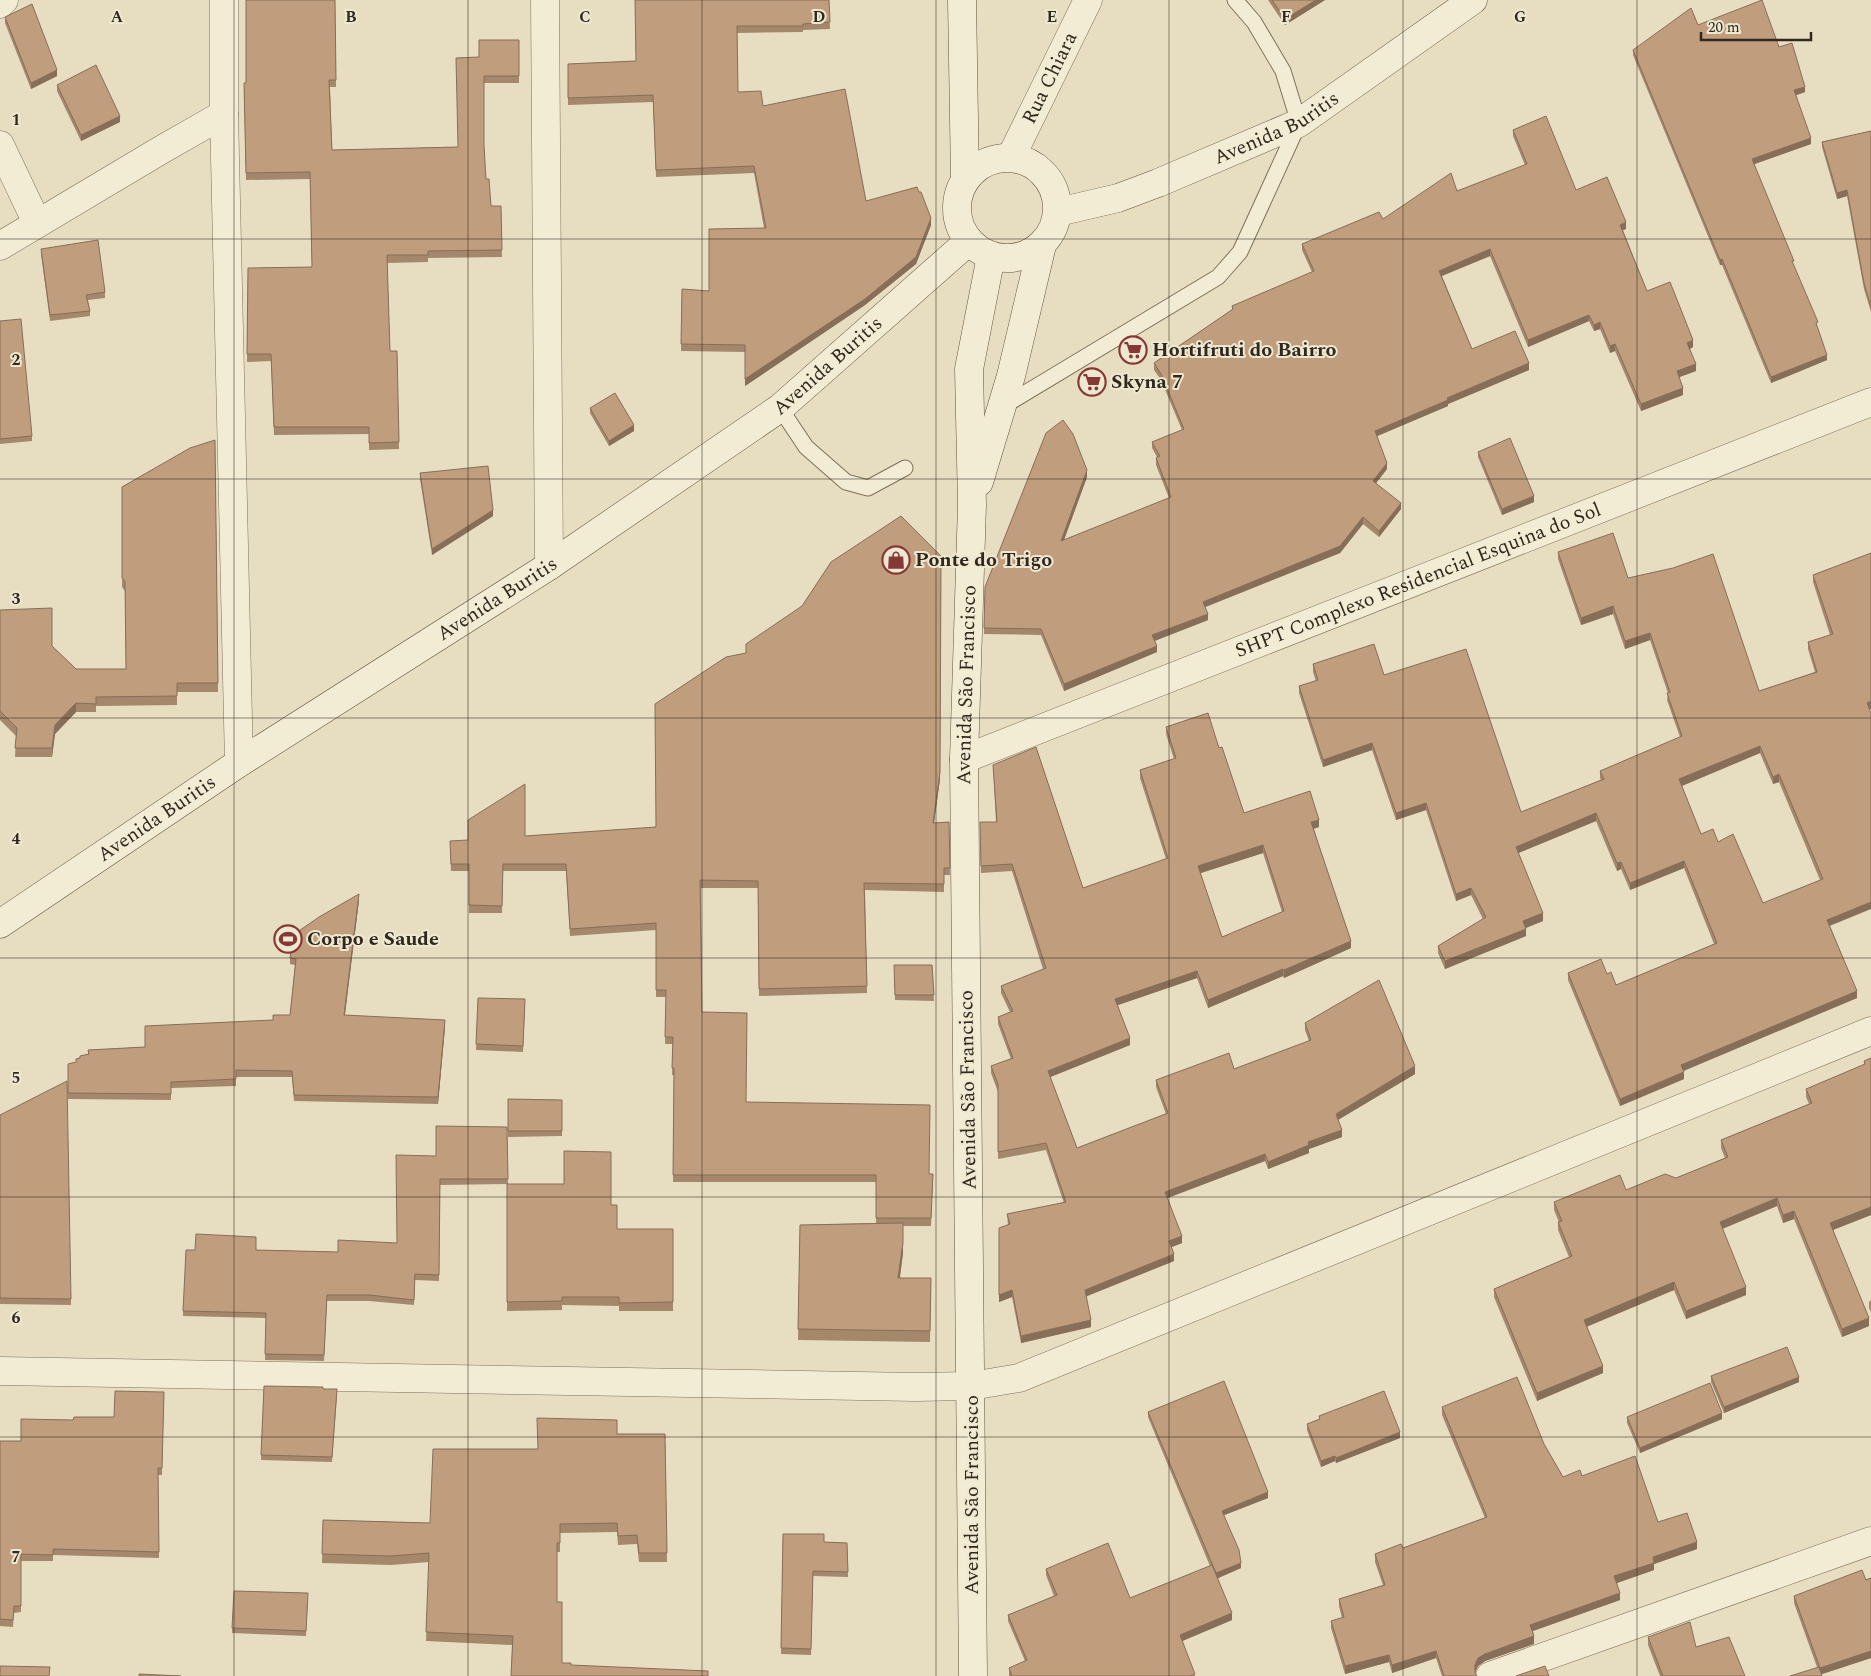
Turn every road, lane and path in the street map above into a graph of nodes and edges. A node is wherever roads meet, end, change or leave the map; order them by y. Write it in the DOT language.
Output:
graph roads {
  1 [pos="4,0"];
  2 [pos="224,0"];
  3 [pos="546,0"];
  4 [pos="962,0"];
  5 [pos="1088,0"];
  6 [pos="1235,0"];
  7 [pos="1473,0"];
  8 [pos="0,4"];
  9 [pos="224,114"];
  10 [pos="1299,123"];
  11 [pos="0,145"];
  12 [pos="1011,157"];
  13 [pos="965,179"];
  14 [pos="1058,212"];
  15 [pos="37,224"];
  16 [pos="1042,245"];
  17 [pos="0,246"];
  18 [pos="980,249"];
  19 [pos="1871,402"];
  20 [pos="780,408"];
  21 [pos="1002,408"];
  22 [pos="905,468"];
  23 [pos="972,505"];
  24 [pos="549,566"];
  25 [pos="964,759"];
  26 [pos="239,763"];
  27 [pos="0,924"];
  28 [pos="1871,1032"];
  29 [pos="0,1371"];
  30 [pos="971,1386"];
  31 [pos="1871,1541"];
  32 [pos="973,1676"];
  33 [pos="1490,1676"];
  1 -- 8 [label="street"];
  2 -- 9 [label="street"];
  3 -- 24 [label="street"];
  4 -- 13 [label="street"];
  5 -- 12 [label="street, Rua Chiara"];
  6 -- 10 [label="lane"];
  7 -- 10 [label="street, Avenida Buritis"];
  9 -- 15 [label="street"];
  9 -- 26 [label="street"];
  10 -- 14 [label="street, Avenida Buritis"];
  10 -- 21 [label="lane"];
  11 -- 15 [label="street"];
  12 -- 13 [label="street"];
  12 -- 14 [label="street"];
  13 -- 18 [label="street"];
  14 -- 16 [label="street"];
  15 -- 17 [label="street"];
  16 -- 18 [label="street"];
  16 -- 21 [label="street, Avenida São Francisco"];
  18 -- 20 [label="street, Avenida Buritis"];
  18 -- 23 [label="street, Avenida São Francisco"];
  19 -- 25 [label="street, SHPT Complexo Residencial Esquina do Sol"];
  20 -- 22 [label="lane"];
  20 -- 24 [label="street, Avenida Buritis"];
  21 -- 23 [label="street, Avenida São Francisco"];
  23 -- 25 [label="street, Avenida São Francisco"];
  24 -- 26 [label="street, Avenida Buritis"];
  25 -- 30 [label="street, Avenida São Francisco"];
  26 -- 27 [label="street, Avenida Buritis"];
  28 -- 30 [label="street"];
  29 -- 30 [label="street"];
  30 -- 32 [label="street, Avenida São Francisco"];
  31 -- 33 [label="street"];
}
